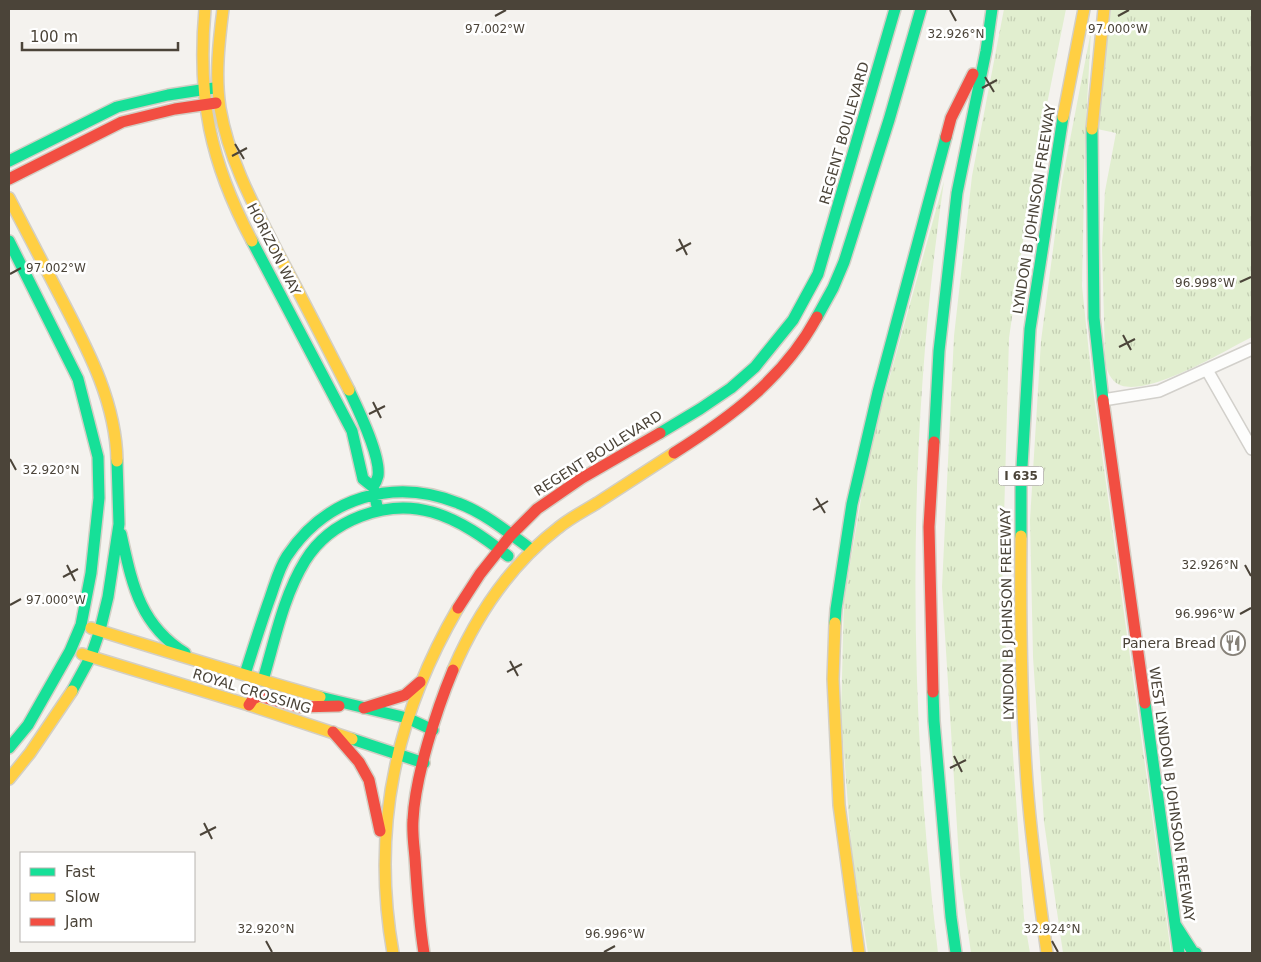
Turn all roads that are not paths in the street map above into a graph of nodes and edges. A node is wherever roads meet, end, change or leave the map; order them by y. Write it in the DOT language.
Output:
graph roads {
  1 [pos="205,9"];
  2 [pos="223,9"];
  3 [pos="895,9"];
  4 [pos="921,9"];
  5 [pos="992,9"];
  6 [pos="1084,9"];
  7 [pos="1104,9"];
  8 [pos="986,51"];
  9 [pos="219,88"];
  10 [pos="204,89"];
  11 [pos="220,103"];
  12 [pos="205,104"];
  13 [pos="9,161"];
  14 [pos="237,168"];
  15 [pos="222,172"];
  16 [pos="9,179"];
  17 [pos="9,198"];
  18 [pos="9,241"];
  19 [pos="289,272"];
  20 [pos="272,279"];
  21 [pos="1252,349"];
  22 [pos="1207,370"];
  23 [pos="1103,400"];
  24 [pos="1252,450"];
  25 [pos="373,490"];
  26 [pos="378,511"];
  27 [pos="119,524"];
  28 [pos="511,535"];
  29 [pos="500,549"];
  30 [pos="532,550"];
  31 [pos="518,564"];
  32 [pos="276,579"];
  33 [pos="290,591"];
  34 [pos="81,625"];
  35 [pos="100,630"];
  36 [pos="70,651"];
  37 [pos="91,656"];
  38 [pos="195,661"];
  39 [pos="120,666"];
  40 [pos="245,674"];
  41 [pos="423,678"];
  42 [pos="263,680"];
  43 [pos="71,692"];
  44 [pos="249,705"];
  45 [pos="359,707"];
  46 [pos="407,718"];
  47 [pos="433,730"];
  48 [pos="333,732"];
  49 [pos="9,748"];
  50 [pos="398,753"];
  51 [pos="424,763"];
  52 [pos="9,779"];
  53 [pos="384,858"];
  54 [pos="1175,924"];
  55 [pos="393,953"];
  56 [pos="424,953"];
  57 [pos="859,953"];
  58 [pos="956,953"];
  59 [pos="1046,953"];
  60 [pos="1179,953"];
  61 [pos="1196,953"];
  1 -- 10 [label="main road, HORIZON WAY"];
  2 -- 9 [label="main road, HORIZON WAY"];
  3 -- 28 [label="main road, REGENT BOULEVARD"];
  4 -- 30 [label="main road"];
  5 -- 8 [label="main road"];
  6 -- 59 [label="main road, LYNDON B JOHNSON FREEWAY / I 635"];
  7 -- 23 [label="main road, WEST LYNDON B JOHNSON FREEWAY"];
  8 -- 57 [label="main road"];
  8 -- 58 [label="main road"];
  9 -- 10 [label="main road"];
  9 -- 11 [label="main road, HORIZON WAY"];
  10 -- 12 [label="main road, HORIZON WAY"];
  10 -- 13 [label="main road"];
  11 -- 12 [label="main road"];
  11 -- 14 [label="main road, HORIZON WAY"];
  12 -- 15 [label="main road, HORIZON WAY"];
  12 -- 16 [label="main road"];
  14 -- 15 [label="main road"];
  14 -- 19 [label="main road, HORIZON WAY"];
  15 -- 20 [label="main road, HORIZON WAY"];
  17 -- 27 [label="main road"];
  18 -- 34 [label="main road"];
  19 -- 20 [label="main road"];
  19 -- 25 [label="main road, HORIZON WAY"];
  20 -- 25 [label="main road, HORIZON WAY"];
  21 -- 22 [label="street"];
  22 -- 23 [label="street"];
  22 -- 24 [label="street"];
  23 -- 54 [label="main road, WEST LYNDON B JOHNSON FREEWAY"];
  25 -- 26 [label="main road, HORIZON WAY"];
  25 -- 28 [label="main road"];
  25 -- 32 [label="main road"];
  26 -- 29 [label="main road"];
  26 -- 33 [label="main road"];
  27 -- 35 [label="main road"];
  27 -- 38 [label="main road"];
  28 -- 29 [label="main road, REGENT BOULEVARD"];
  28 -- 30 [label="main road"];
  29 -- 31 [label="main road"];
  29 -- 41 [label="main road, REGENT BOULEVARD"];
  30 -- 31 [label="main road"];
  31 -- 47 [label="main road"];
  32 -- 33 [label="main road"];
  32 -- 40 [label="main road"];
  33 -- 42 [label="main road"];
  34 -- 35 [label="main road, ROYAL CROSSING"];
  34 -- 36 [label="main road"];
  35 -- 37 [label="main road"];
  35 -- 38 [label="main road, ROYAL CROSSING"];
  36 -- 37 [label="main road, ROYAL CROSSING"];
  36 -- 49 [label="main road"];
  37 -- 39 [label="main road, ROYAL CROSSING"];
  37 -- 43 [label="main road"];
  38 -- 40 [label="main road, ROYAL CROSSING"];
  39 -- 43 [label="main road"];
  39 -- 44 [label="main road, ROYAL CROSSING"];
  40 -- 42 [label="main road, ROYAL CROSSING"];
  41 -- 45 [label="main road"];
  41 -- 46 [label="main road, REGENT BOULEVARD"];
  42 -- 45 [label="main road, ROYAL CROSSING"];
  43 -- 52 [label="main road"];
  44 -- 45 [label="main road"];
  44 -- 48 [label="main road, ROYAL CROSSING"];
  45 -- 46 [label="main road, ROYAL CROSSING"];
  46 -- 47 [label="main road, ROYAL CROSSING"];
  46 -- 50 [label="main road, REGENT BOULEVARD"];
  47 -- 51 [label="main road"];
  48 -- 50 [label="main road, ROYAL CROSSING"];
  48 -- 53 [label="main road"];
  50 -- 51 [label="main road, ROYAL CROSSING"];
  50 -- 53 [label="main road, REGENT BOULEVARD"];
  51 -- 56 [label="main road"];
  53 -- 55 [label="main road, REGENT BOULEVARD"];
  54 -- 60 [label="main road, WEST LYNDON B JOHNSON FREEWAY"];
  54 -- 61 [label="main road"];
}
